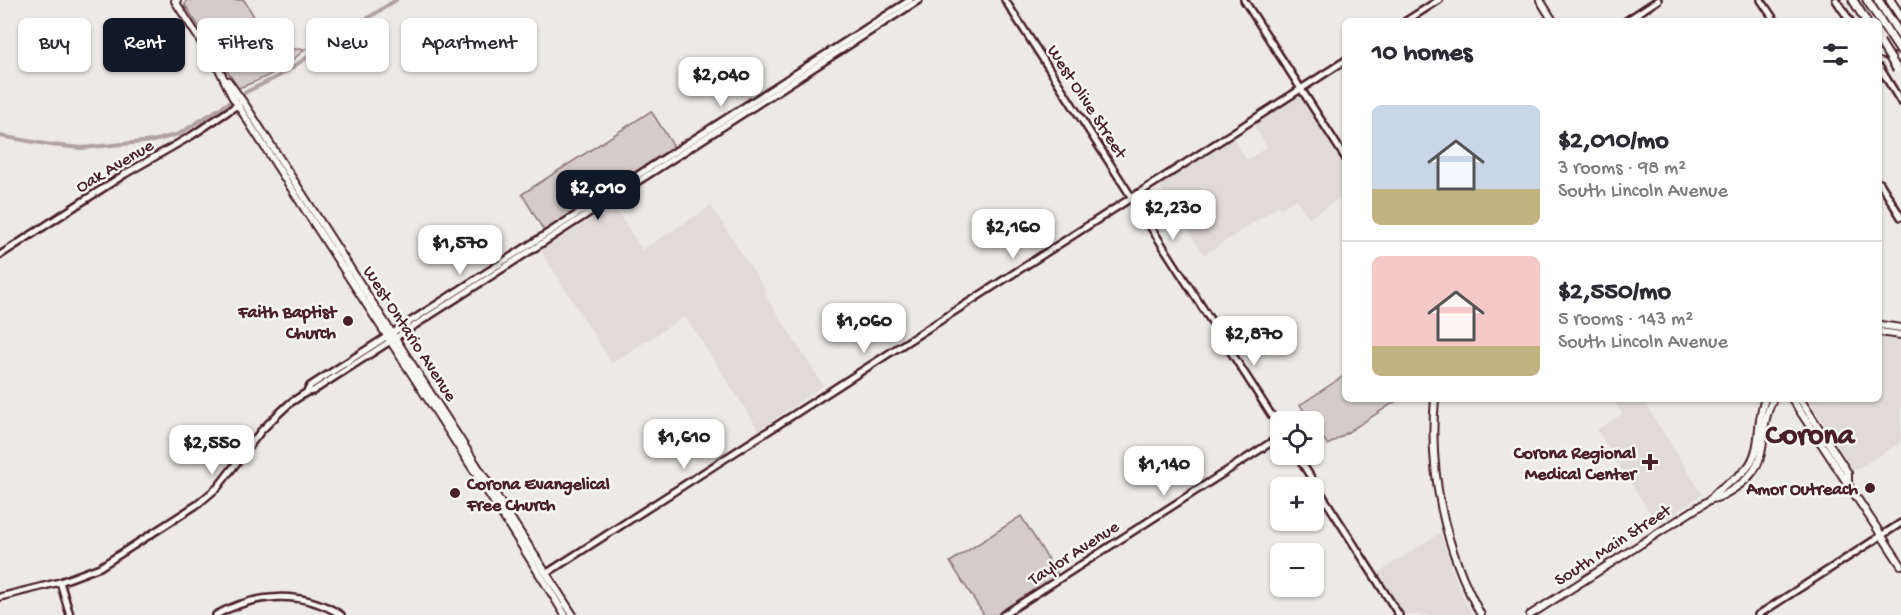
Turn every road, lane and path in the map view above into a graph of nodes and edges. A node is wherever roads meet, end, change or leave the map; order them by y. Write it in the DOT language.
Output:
graph roads {
  1 [pos="176,0"];
  2 [pos="910,0"];
  3 [pos="919,0"];
  4 [pos="1005,0"];
  5 [pos="1244,0"];
  6 [pos="1438,0"];
  7 [pos="1540,0"];
  8 [pos="1658,0"];
  9 [pos="1761,0"];
  10 [pos="1836,0"];
  11 [pos="1853,0"];
  12 [pos="1867,0"];
  13 [pos="1878,0"];
  14 [pos="1890,0"];
  15 [pos="1895,0"];
  16 [pos="1901,8"];
  17 [pos="1901,16"];
  18 [pos="1411,18"];
  19 [pos="1551,18"];
  20 [pos="1631,18"];
  21 [pos="1773,18"];
  22 [pos="1848,18"];
  23 [pos="1864,18"];
  24 [pos="1879,18"];
  25 [pos="1882,23"];
  26 [pos="1900,34"];
  27 [pos="1882,45"];
  28 [pos="1901,52"];
  29 [pos="1882,54"];
  30 [pos="1901,58"];
  31 [pos="1342,63"];
  32 [pos="1882,71"];
  33 [pos="1900,74"];
  34 [pos="1300,89"];
  35 [pos="1901,102"];
  36 [pos="241,103"];
  37 [pos="1342,153"];
  38 [pos="1882,186"];
  39 [pos="1131,197"];
  40 [pos="1901,217"];
  41 [pos="0,255"];
  42 [pos="1882,325"];
  43 [pos="1901,328"];
  44 [pos="1882,332"];
  45 [pos="1901,335"];
  46 [pos="391,337"];
  47 [pos="1435,402"];
  48 [pos="1764,402"];
  49 [pos="1772,402"];
  50 [pos="1794,402"];
  51 [pos="1802,402"];
  52 [pos="1270,413"];
  53 [pos="1270,443"];
  54 [pos="1303,465"];
  55 [pos="1848,483"];
  56 [pos="1711,499"];
  57 [pos="1901,523"];
  58 [pos="1882,535"];
  59 [pos="1901,565"];
  60 [pos="547,573"];
  61 [pos="60,582"];
  62 [pos="0,597"];
  63 [pos="70,615"];
  64 [pos="216,615"];
  65 [pos="341,615"];
  66 [pos="565,615"];
  67 [pos="573,615"];
  68 [pos="1003,615"];
  69 [pos="1399,615"];
  70 [pos="1480,615"];
  71 [pos="1530,615"];
  72 [pos="1758,615"];
  1 -- 36 [label="main road, West Ontario Avenue"];
  2 -- 46 [label="street"];
  3 -- 46 [label="street"];
  4 -- 39 [label="street, West Olive Street"];
  5 -- 34 [label="street"];
  6 -- 18 [label="street"];
  7 -- 19 [label="main road"];
  8 -- 20 [label="street"];
  9 -- 21 [label="street"];
  10 -- 22 [label="street"];
  11 -- 23 [label="highway"];
  12 -- 24 [label="highway"];
  13 -- 26 [label="highway"];
  14 -- 17 [label="highway"];
  15 -- 16 [label="highway"];
  25 -- 28 [label="highway"];
  27 -- 33 [label="highway, bridge"];
  29 -- 30 [label="main road"];
  31 -- 34 [label="street"];
  32 -- 35 [label="street"];
  34 -- 37 [label="street"];
  34 -- 39 [label="street"];
  36 -- 41 [label="street, Oak Avenue"];
  36 -- 46 [label="main road, West Ontario Avenue"];
  38 -- 40 [label="street"];
  39 -- 52 [label="street, West Olive Street"];
  39 -- 60 [label="street"];
  42 -- 43 [label="main road"];
  44 -- 45 [label="main road"];
  46 -- 60 [label="main road, West Ontario Avenue"];
  46 -- 61 [label="street"];
  46 -- 66 [label="main road, West Ontario Avenue"];
  47 -- 70 [label="main road"];
  48 -- 56 [label="main road, South Main Street"];
  49 -- 56 [label="main road, South Main Street"];
  50 -- 55 [label="main road"];
  51 -- 55 [label="main road"];
  53 -- 68 [label="street, Taylor Avenue"];
  54 -- 69 [label="street"];
  55 -- 58 [label="main road"];
  56 -- 71 [label="main road, South Main Street"];
  57 -- 58 [label="street"];
  58 -- 59 [label="main road"];
  58 -- 72 [label="street"];
  60 -- 67 [label="main road, West Ontario Avenue"];
  61 -- 62 [label="street"];
  61 -- 63 [label="street"];
  64 -- 65 [label="street"];
}
